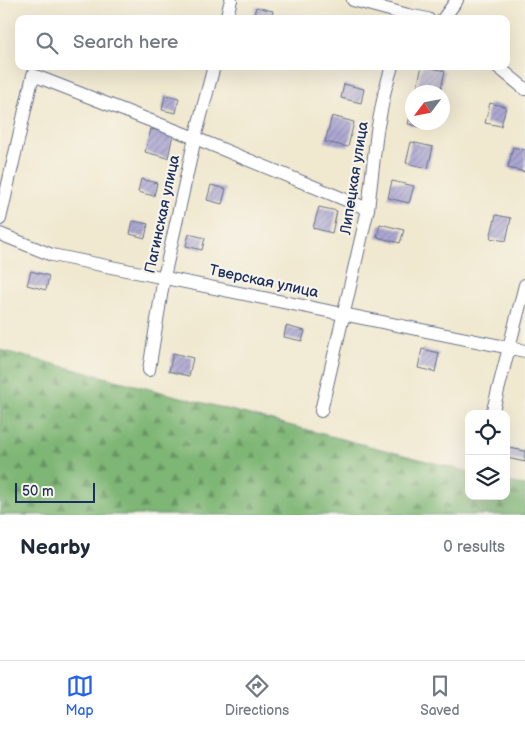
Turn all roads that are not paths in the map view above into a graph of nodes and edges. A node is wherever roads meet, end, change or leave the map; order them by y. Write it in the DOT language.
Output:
graph roads {
  1 [pos="231,0"];
  2 [pos="353,0"];
  3 [pos="457,0"];
  4 [pos="227,15"];
  5 [pos="401,15"];
  6 [pos="446,15"];
  7 [pos="213,70"];
  8 [pos="391,70"];
  9 [pos="502,70"];
  10 [pos="525,89"];
  11 [pos="195,138"];
  12 [pos="368,209"];
  13 [pos="0,219"];
  14 [pos="0,234"];
  15 [pos="164,277"];
  16 [pos="525,284"];
  17 [pos="344,314"];
  18 [pos="509,347"];
  19 [pos="525,351"];
  20 [pos="149,370"];
  21 [pos="493,410"];
  22 [pos="321,411"];
  1 -- 4 [label="street"];
  2 -- 5 [label="street"];
  3 -- 6 [label="street"];
  7 -- 11 [label="street, Пагинская улица"];
  8 -- 12 [label="street, Липецкая улица"];
  9 -- 10 [label="street"];
  11 -- 12 [label="street"];
  11 -- 13 [label="street"];
  11 -- 15 [label="street, Пагинская улица"];
  12 -- 17 [label="street, Липецкая улица"];
  14 -- 15 [label="street, Тверская улица"];
  15 -- 17 [label="street, Тверская улица"];
  15 -- 20 [label="street, Пагинская улица"];
  16 -- 18 [label="street"];
  17 -- 18 [label="street, Тверская улица"];
  17 -- 22 [label="street, Липецкая улица"];
  18 -- 19 [label="street, Тверская улица"];
  18 -- 21 [label="street"];
}
